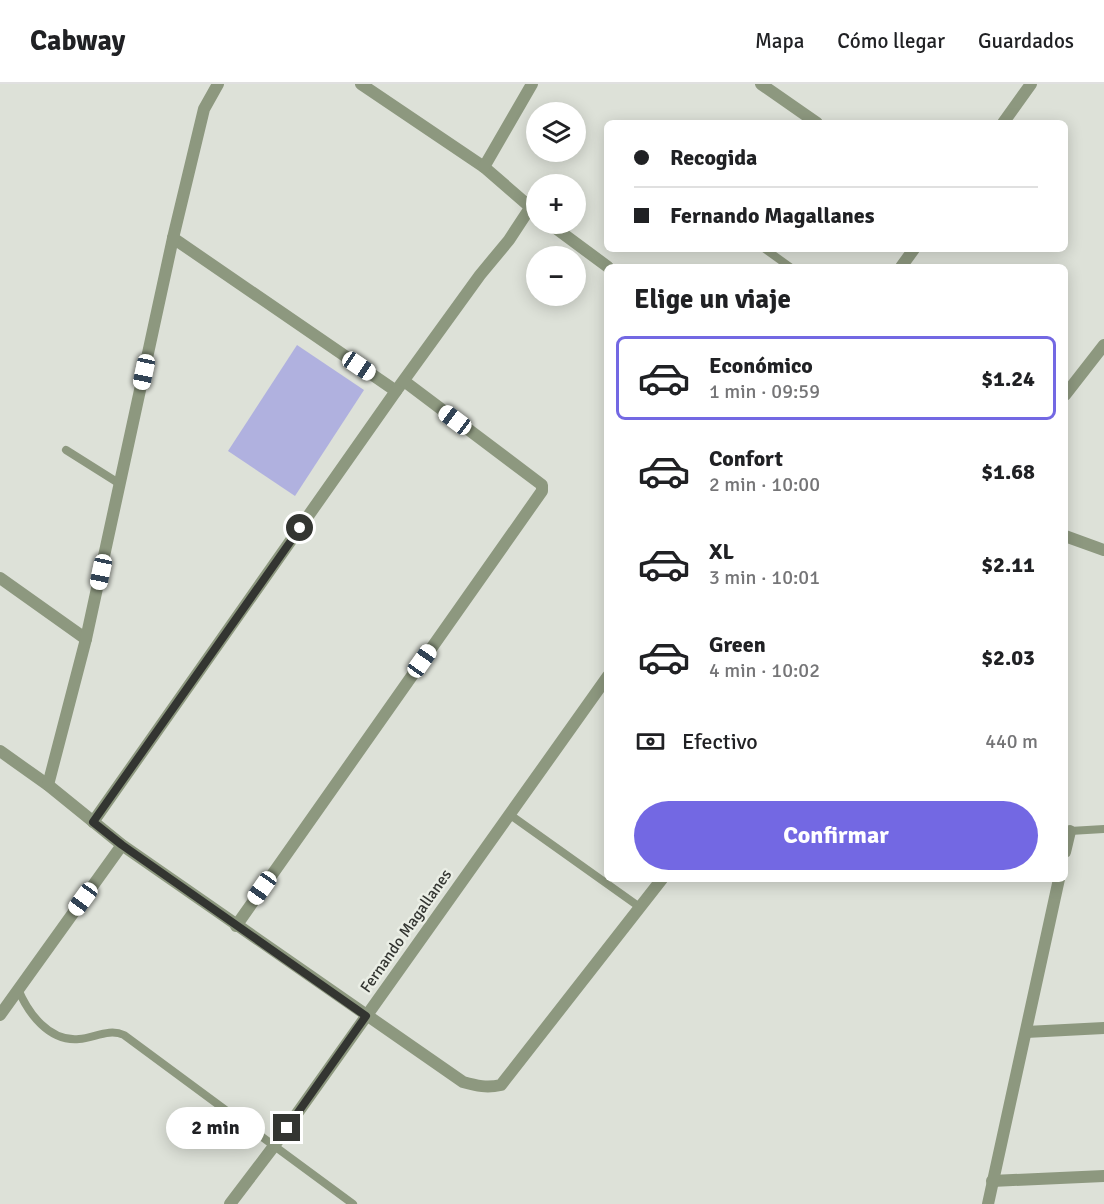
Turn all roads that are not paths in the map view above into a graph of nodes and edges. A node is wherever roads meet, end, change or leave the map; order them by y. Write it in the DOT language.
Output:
graph roads {
  1 [pos="218,84"];
  2 [pos="361,84"];
  3 [pos="532,84"];
  4 [pos="761,84"];
  5 [pos="1030,84"];
  6 [pos="813,120"];
  7 [pos="1005,120"];
  8 [pos="484,167"];
  9 [pos="526,205"];
  10 [pos="526,219"];
  11 [pos="563,234"];
  12 [pos="172,238"];
  13 [pos="769,252"];
  14 [pos="604,264"];
  15 [pos="786,264"];
  16 [pos="1104,345"];
  17 [pos="400,386"];
  18 [pos="1068,391"];
  19 [pos="66,450"];
  20 [pos="120,484"];
  21 [pos="1068,537"];
  22 [pos="1104,550"];
  23 [pos="0,578"];
  24 [pos="86,639"];
  25 [pos="604,682"];
  26 [pos="0,751"];
  27 [pos="48,785"];
  28 [pos="509,814"];
  29 [pos="93,822"];
  30 [pos="1104,829"];
  31 [pos="1070,831"];
  32 [pos="1068,839"];
  33 [pos="122,845"];
  34 [pos="604,882"];
  35 [pos="604,882"];
  36 [pos="660,882"];
  37 [pos="1058,882"];
  38 [pos="641,908"];
  39 [pos="236,926"];
  40 [pos="18,989"];
  41 [pos="0,1015"];
  42 [pos="366,1016"];
  43 [pos="1104,1028"];
  44 [pos="1026,1032"];
  45 [pos="274,1146"];
  46 [pos="1104,1176"];
  47 [pos="993,1181"];
  48 [pos="230,1204"];
  49 [pos="353,1204"];
  50 [pos="987,1204"];
  1 -- 12 [label="street"];
  2 -- 8 [label="street"];
  3 -- 8 [label="street"];
  4 -- 6 [label="street"];
  5 -- 7 [label="street"];
  8 -- 9 [label="street"];
  10 -- 17 [label="street"];
  11 -- 14 [label="street"];
  12 -- 17 [label="street"];
  12 -- 20 [label="street"];
  13 -- 15 [label="lane"];
  16 -- 18 [label="street"];
  17 -- 29 [label="street"];
  17 -- 39 [label="street"];
  19 -- 20 [label="lane"];
  20 -- 24 [label="street"];
  21 -- 22 [label="street"];
  23 -- 24 [label="street"];
  24 -- 27 [label="street"];
  25 -- 28 [label="street, Fernando Magallanes"];
  26 -- 27 [label="street"];
  27 -- 29 [label="street"];
  28 -- 35 [label="lane"];
  28 -- 42 [label="street, Fernando Magallanes"];
  29 -- 33 [label="street"];
  30 -- 31 [label="lane"];
  31 -- 32 [label="street"];
  33 -- 39 [label="street"];
  33 -- 40 [label="street"];
  34 -- 38 [label="lane"];
  36 -- 38 [label="street"];
  37 -- 44 [label="street"];
  38 -- 42 [label="street"];
  39 -- 42 [label="street"];
  40 -- 41 [label="street"];
  40 -- 45 [label="lane"];
  42 -- 45 [label="street, Fernando Magallanes"];
  43 -- 44 [label="street"];
  44 -- 47 [label="street"];
  45 -- 48 [label="street, Fernando Magallanes"];
  45 -- 49 [label="lane"];
  46 -- 47 [label="street"];
  47 -- 50 [label="street"];
}
